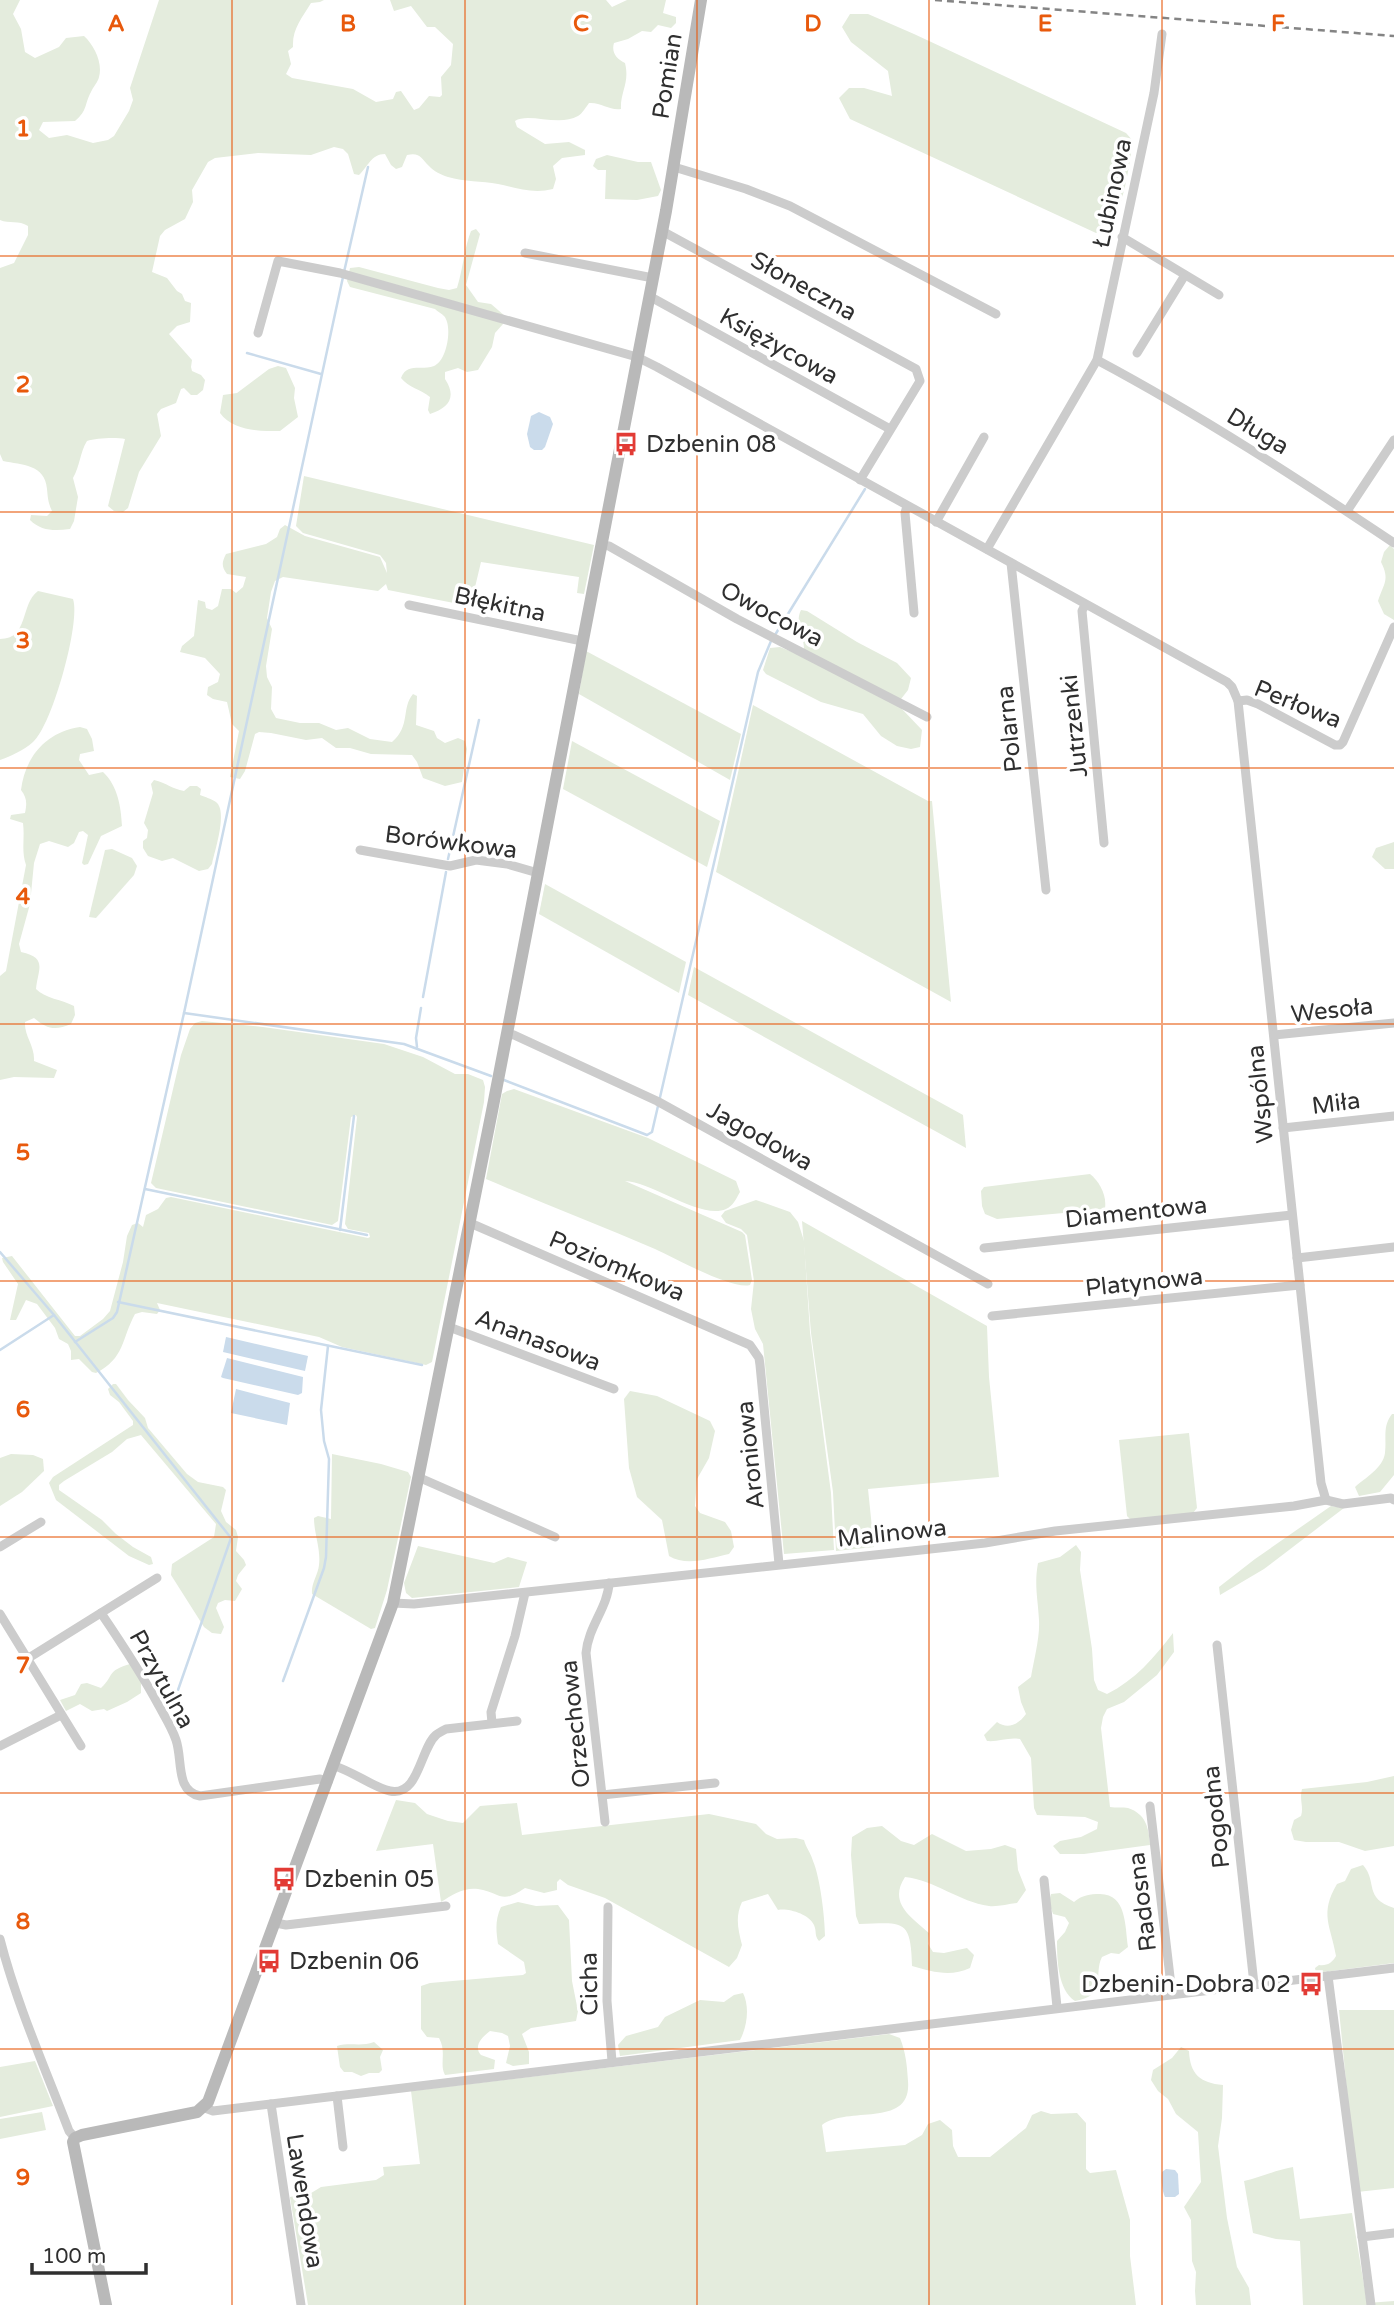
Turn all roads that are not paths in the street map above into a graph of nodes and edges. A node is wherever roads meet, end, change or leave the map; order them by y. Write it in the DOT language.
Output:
graph roads {
  1 [pos="701,0"];
  2 [pos="1162,34"];
  3 [pos="675,163"];
  4 [pos="662,231"];
  5 [pos="1122,237"];
  6 [pos="525,253"];
  7 [pos="1185,275"];
  8 [pos="653,278"];
  9 [pos="1219,295"];
  10 [pos="649,296"];
  11 [pos="996,314"];
  12 [pos="258,333"];
  13 [pos="1137,353"];
  14 [pos="637,357"];
  15 [pos="1097,360"];
  16 [pos="890,429"];
  17 [pos="984,437"];
  18 [pos="1394,440"];
  19 [pos="860,480"];
  20 [pos="907,506"];
  21 [pos="1347,511"];
  22 [pos="936,522"];
  23 [pos="1394,542"];
  24 [pos="601,545"];
  25 [pos="986,549"];
  26 [pos="1011,563"];
  27 [pos="409,605"];
  28 [pos="1085,605"];
  29 [pos="914,613"];
  30 [pos="1394,627"];
  31 [pos="582,641"];
  32 [pos="1238,701"];
  33 [pos="927,717"];
  34 [pos="1104,843"];
  35 [pos="360,850"];
  36 [pos="538,873"];
  37 [pos="1046,890"];
  38 [pos="1394,1023"];
  39 [pos="507,1034"];
  40 [pos="1274,1035"];
  41 [pos="1394,1116"];
  42 [pos="1283,1128"];
  43 [pos="1292,1214"];
  44 [pos="470,1223"];
  45 [pos="1394,1247"];
  46 [pos="984,1248"];
  47 [pos="1297,1258"];
  48 [pos="989,1284"];
  49 [pos="1300,1285"];
  50 [pos="992,1316"];
  51 [pos="449,1326"];
  52 [pos="750,1345"];
  53 [pos="614,1389"];
  54 [pos="418,1477"];
  55 [pos="1326,1500"];
  56 [pos="1394,1500"];
  57 [pos="41,1522"];
  58 [pos="555,1537"];
  59 [pos="0,1547"];
  60 [pos="779,1564"];
  61 [pos="157,1578"];
  62 [pos="609,1583"];
  63 [pos="525,1592"];
  64 [pos="393,1603"];
  65 [pos="0,1614"];
  66 [pos="102,1614"];
  67 [pos="1217,1645"];
  68 [pos="27,1659"];
  69 [pos="61,1715"];
  70 [pos="517,1721"];
  71 [pos="492,1723"];
  72 [pos="0,1746"];
  73 [pos="81,1746"];
  74 [pos="334,1766"];
  75 [pos="328,1782"];
  76 [pos="715,1783"];
  77 [pos="602,1795"];
  78 [pos="1150,1806"];
  79 [pos="606,1822"];
  80 [pos="1044,1880"];
  81 [pos="446,1906"];
  82 [pos="608,1907"];
  83 [pos="276,1923"];
  84 [pos="0,1939"];
  85 [pos="1394,1968"];
  86 [pos="1328,1976"];
  87 [pos="1254,1984"];
  88 [pos="1172,1994"];
  89 [pos="1057,2007"];
  90 [pos="612,2062"];
  91 [pos="337,2096"];
  92 [pos="271,2104"];
  93 [pos="205,2108"];
  94 [pos="75,2138"];
  95 [pos="343,2147"];
  96 [pos="1394,2233"];
  97 [pos="1362,2237"];
  98 [pos="106,2305"];
  99 [pos="301,2305"];
  100 [pos="1371,2305"];
  1 -- 3 [label="street, Pomian"];
  2 -- 5 [label="street, Łubinowa"];
  3 -- 4 [label="street, Pomian"];
  3 -- 11 [label="street"];
  4 -- 8 [label="street, Pomian"];
  4 -- 16 [label="street, Słoneczna"];
  5 -- 7 [label="street"];
  5 -- 15 [label="street, Łubinowa"];
  6 -- 8 [label="street"];
  7 -- 9 [label="street"];
  7 -- 13 [label="street"];
  8 -- 10 [label="street, Pomian"];
  10 -- 14 [label="street, Pomian"];
  10 -- 16 [label="street, Księżycowa"];
  12 -- 14 [label="street"];
  14 -- 19 [label="street"];
  14 -- 24 [label="street, Pomian"];
  15 -- 21 [label="street, Długa"];
  15 -- 25 [label="street, Łubinowa"];
  16 -- 19 [label="street"];
  17 -- 22 [label="street"];
  18 -- 21 [label="street"];
  19 -- 20 [label="street"];
  20 -- 22 [label="street"];
  20 -- 29 [label="street"];
  21 -- 23 [label="street, Długa"];
  22 -- 25 [label="street"];
  24 -- 31 [label="street, Pomian"];
  24 -- 33 [label="street, Owocowa"];
  25 -- 26 [label="street"];
  26 -- 28 [label="street"];
  26 -- 37 [label="street, Polarna"];
  27 -- 31 [label="street, Błękitna"];
  28 -- 32 [label="street"];
  28 -- 34 [label="street, Jutrzenki"];
  30 -- 32 [label="street, Perłowa"];
  31 -- 36 [label="street, Pomian"];
  32 -- 40 [label="street, Wspólna"];
  35 -- 36 [label="street, Borówkowa"];
  36 -- 39 [label="street, Pomian"];
  38 -- 40 [label="street, Wesoła"];
  39 -- 44 [label="street, Pomian"];
  39 -- 48 [label="street, Jagodowa"];
  40 -- 42 [label="street, Wspólna"];
  41 -- 42 [label="street, Miła"];
  42 -- 43 [label="street, Wspólna"];
  43 -- 46 [label="street, Diamentowa"];
  43 -- 47 [label="street, Wspólna"];
  44 -- 51 [label="street, Pomian"];
  44 -- 52 [label="street, Poziomkowa"];
  45 -- 47 [label="street"];
  47 -- 49 [label="street, Wspólna"];
  49 -- 50 [label="street, Platynowa"];
  49 -- 55 [label="street, Wspólna"];
  51 -- 53 [label="street, Ananasowa"];
  51 -- 54 [label="street, Pomian"];
  52 -- 60 [label="street, Aroniowa"];
  54 -- 58 [label="street"];
  54 -- 64 [label="street, Pomian"];
  55 -- 56 [label="street, Malinowa"];
  55 -- 60 [label="street, Malinowa"];
  57 -- 59 [label="street"];
  60 -- 62 [label="street, Malinowa"];
  61 -- 66 [label="street"];
  62 -- 63 [label="street, Malinowa"];
  62 -- 77 [label="street, Orzechowa"];
  63 -- 64 [label="street, Malinowa"];
  63 -- 71 [label="street"];
  64 -- 74 [label="street, Pomian"];
  65 -- 68 [label="street"];
  66 -- 68 [label="street"];
  66 -- 75 [label="street, Przytulna"];
  67 -- 87 [label="street, Pogodna"];
  68 -- 69 [label="street"];
  69 -- 72 [label="street"];
  69 -- 73 [label="street"];
  70 -- 71 [label="street"];
  71 -- 74 [label="street"];
  74 -- 75 [label="street, Pomian"];
  75 -- 83 [label="street, Pomian"];
  76 -- 77 [label="street"];
  77 -- 79 [label="street, Orzechowa"];
  78 -- 88 [label="street, Radosna"];
  80 -- 89 [label="street"];
  81 -- 83 [label="street"];
  82 -- 90 [label="street, Cicha"];
  83 -- 93 [label="street, Pomian"];
  84 -- 94 [label="street"];
  85 -- 86 [label="street"];
  86 -- 87 [label="street"];
  86 -- 97 [label="street"];
  87 -- 88 [label="street"];
  88 -- 89 [label="street"];
  89 -- 90 [label="street"];
  90 -- 91 [label="street"];
  91 -- 92 [label="street"];
  91 -- 95 [label="street"];
  92 -- 93 [label="street"];
  92 -- 99 [label="street, Lawendowa"];
  93 -- 94 [label="street"];
  94 -- 98 [label="street"];
  96 -- 97 [label="street"];
  97 -- 100 [label="street"];
}
